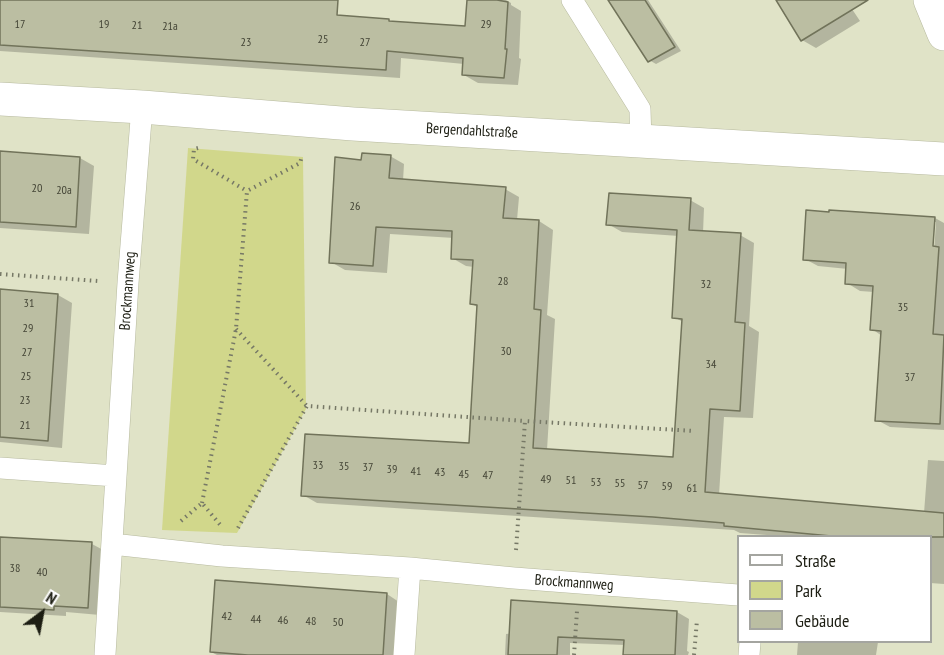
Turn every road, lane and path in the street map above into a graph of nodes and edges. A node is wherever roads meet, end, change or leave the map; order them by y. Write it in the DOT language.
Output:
graph roads {
  1 [pos="572,0"];
  2 [pos="930,0"];
  3 [pos="944,33"];
  4 [pos="0,99"];
  5 [pos="142,107"];
  6 [pos="208,112"];
  7 [pos="309,120"];
  8 [pos="641,142"];
  9 [pos="944,159"];
  10 [pos="247,191"];
  11 [pos="0,274"];
  12 [pos="128,283"];
  13 [pos="236,328"];
  14 [pos="307,406"];
  15 [pos="525,422"];
  16 [pos="695,431"];
  17 [pos="0,468"];
  18 [pos="116,476"];
  19 [pos="202,503"];
  20 [pos="112,544"];
  21 [pos="222,556"];
  22 [pos="410,568"];
  23 [pos="514,578"];
  24 [pos="579,584"];
  25 [pos="737,595"];
  26 [pos="105,654"];
  27 [pos="404,655"];
  28 [pos="574,655"];
  1 -- 8 [label="lane"];
  2 -- 3 [label="street"];
  4 -- 5 [label="street, Bergendahlstraße"];
  5 -- 6 [label="street, Bergendahlstraße"];
  5 -- 12 [label="lane, Brockmannweg"];
  6 -- 7 [label="street, Bergendahlstraße"];
  6 -- 10 [label="path"];
  7 -- 8 [label="street, Bergendahlstraße"];
  7 -- 10 [label="path"];
  8 -- 9 [label="street, Bergendahlstraße"];
  10 -- 13 [label="path"];
  11 -- 12 [label="path"];
  12 -- 18 [label="lane, Brockmannweg"];
  13 -- 14 [label="path"];
  13 -- 19 [label="path"];
  14 -- 15 [label="path"];
  14 -- 21 [label="path"];
  15 -- 16 [label="path"];
  15 -- 23 [label="path"];
  17 -- 18 [label="lane"];
  18 -- 20 [label="lane, Brockmannweg"];
  20 -- 21 [label="lane, Brockmannweg"];
  20 -- 26 [label="lane, Brockmannweg"];
  21 -- 22 [label="lane, Brockmannweg"];
  22 -- 23 [label="lane, Brockmannweg"];
  22 -- 27 [label="lane"];
  23 -- 24 [label="lane, Brockmannweg"];
  24 -- 25 [label="lane, Brockmannweg"];
  24 -- 28 [label="path"];
}
